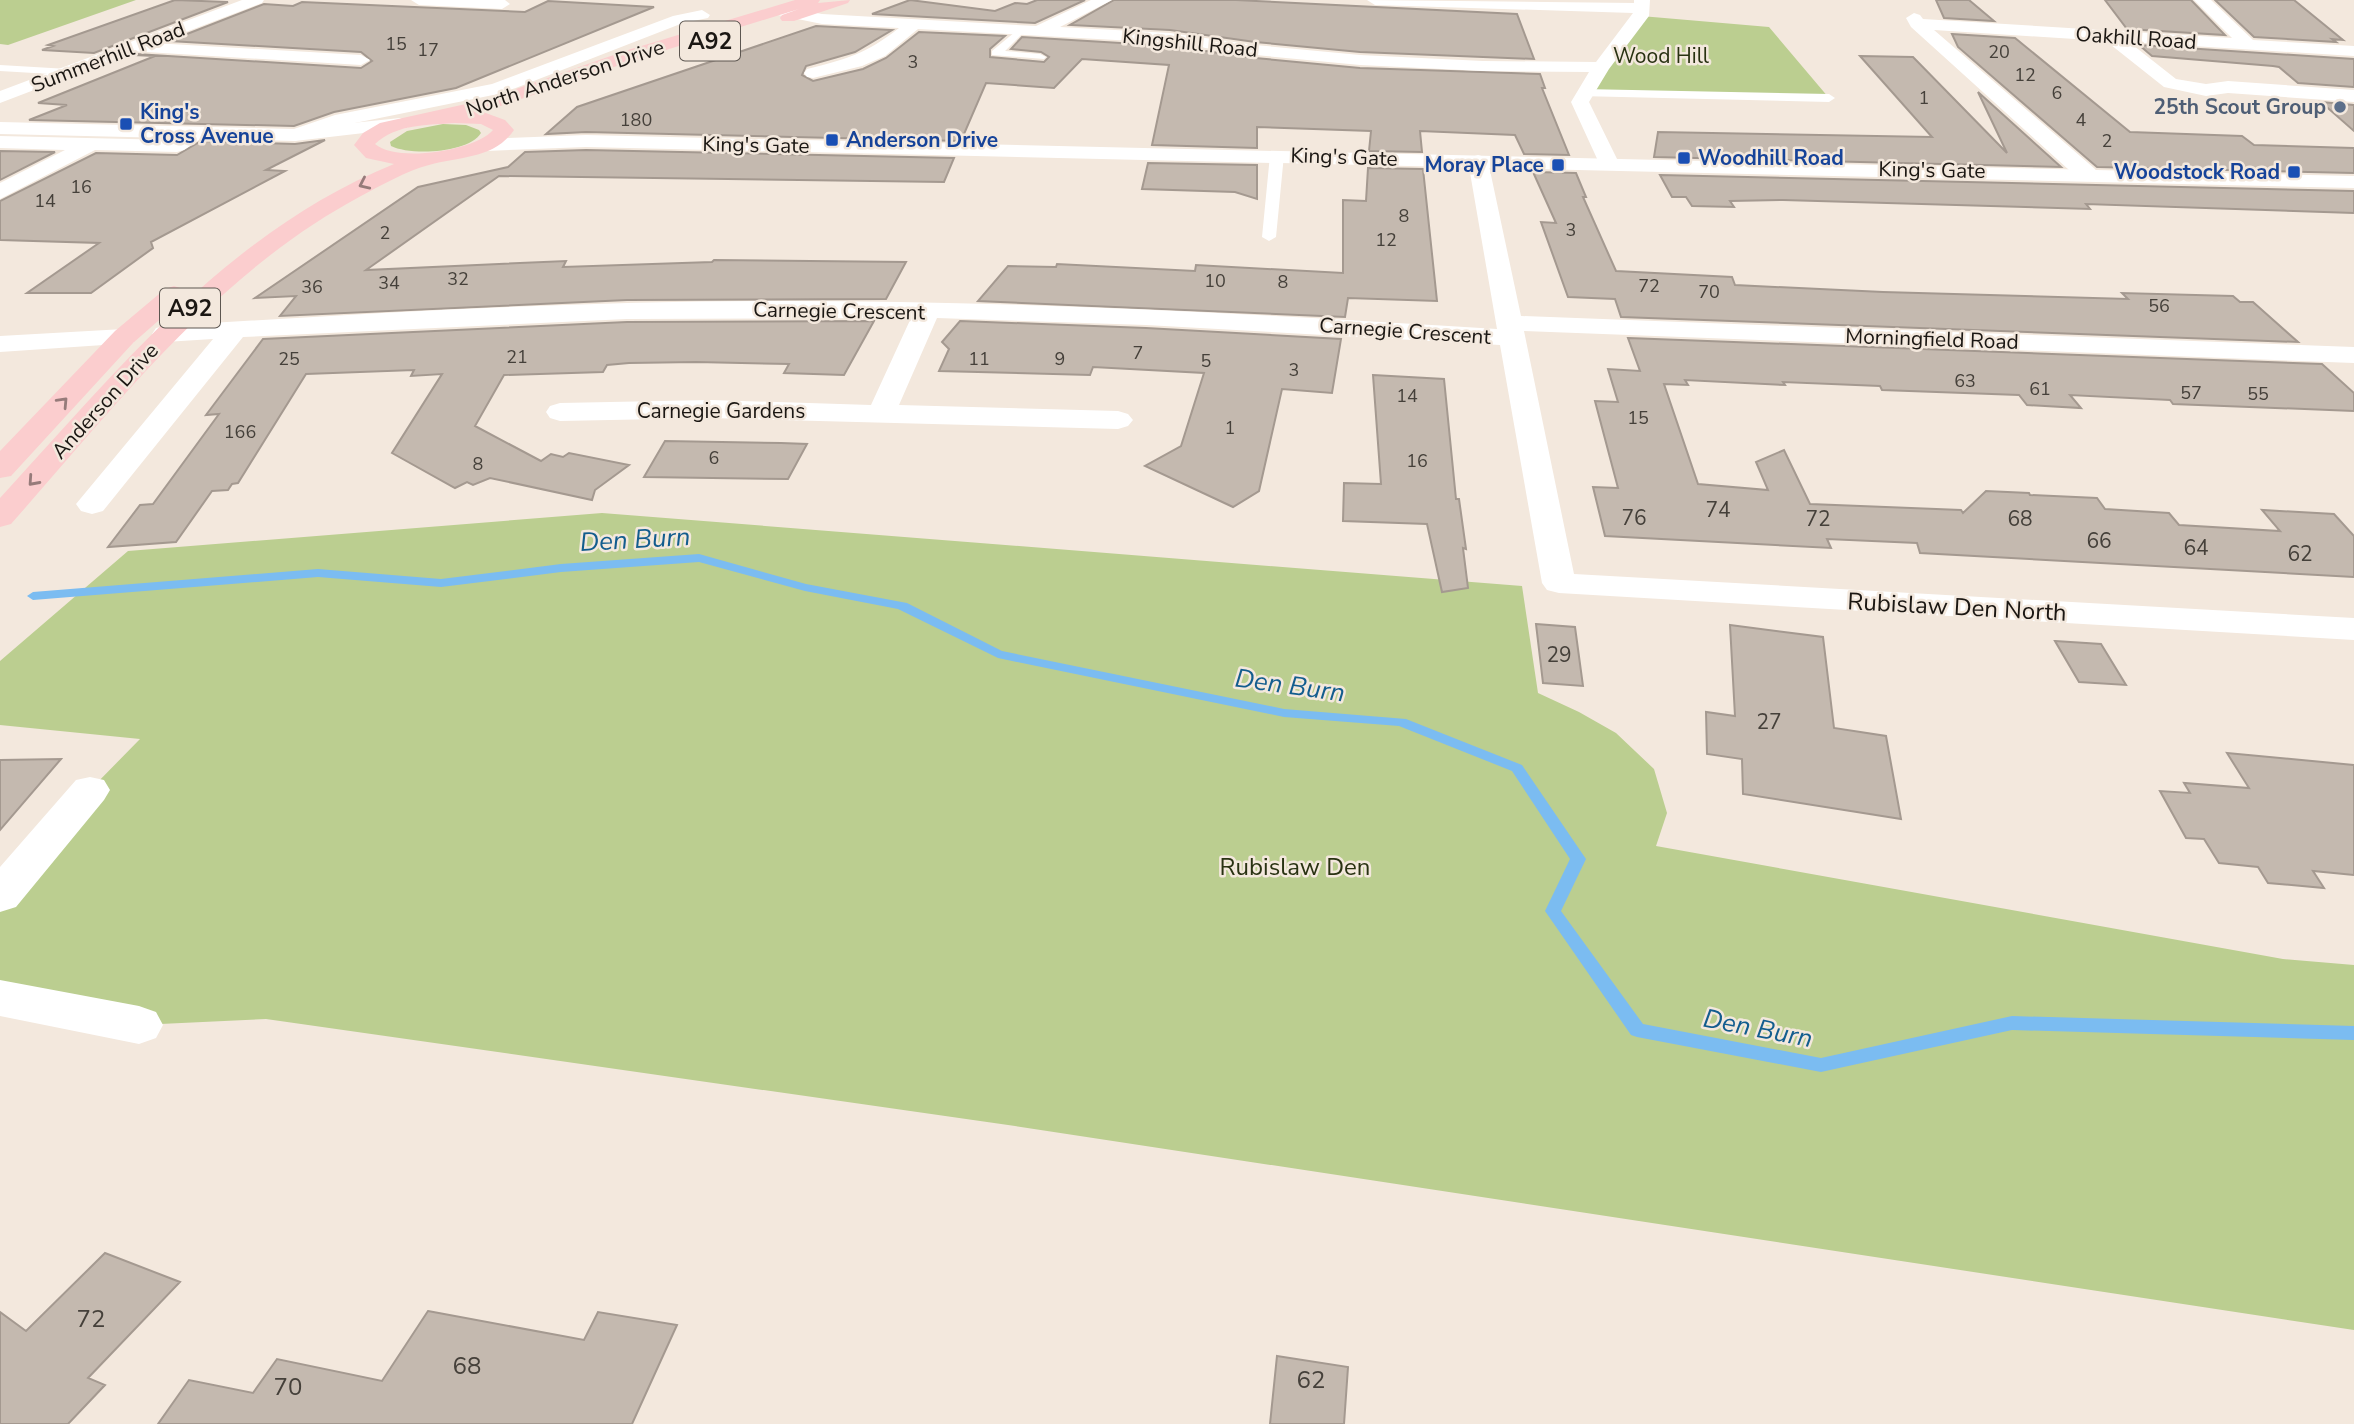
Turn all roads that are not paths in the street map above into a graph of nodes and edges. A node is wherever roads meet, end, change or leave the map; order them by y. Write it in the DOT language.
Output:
graph roads {
  1 [pos="256,0"];
  2 [pos="419,0"];
  3 [pos="812,0"];
  4 [pos="842,0"];
  5 [pos="1104,0"];
  6 [pos="1375,0"];
  7 [pos="1906,0"];
  8 [pos="2201,0"];
  9 [pos="502,4"];
  10 [pos="1642,4"];
  11 [pos="861,5"];
  12 [pos="789,13"];
  13 [pos="702,15"];
  14 [pos="822,19"];
  15 [pos="914,24"];
  16 [pos="1917,24"];
  17 [pos="1029,31"];
  18 [pos="2112,37"];
  19 [pos="2249,45"];
  20 [pos="136,47"];
  21 [pos="2354,51"];
  22 [pos="1040,57"];
  23 [pos="361,60"];
  24 [pos="1601,67"];
  25 [pos="0,68"];
  26 [pos="68,72"];
  27 [pos="813,73"];
  28 [pos="1583,93"];
  29 [pos="2354,96"];
  30 [pos="0,97"];
  31 [pos="1829,98"];
  32 [pos="439,118"];
  33 [pos="400,124"];
  34 [pos="500,126"];
  35 [pos="0,128"];
  36 [pos="199,133"];
  37 [pos="303,134"];
  38 [pos="586,141"];
  39 [pos="0,142"];
  40 [pos="91,145"];
  41 [pos="486,145"];
  42 [pos="369,150"];
  43 [pos="1277,155"];
  44 [pos="427,158"];
  45 [pos="1478,161"];
  46 [pos="1609,163"];
  47 [pos="2087,174"];
  48 [pos="2354,183"];
  49 [pos="0,192"];
  50 [pos="1269,237"];
  51 [pos="927,312"];
  52 [pos="235,329"];
  53 [pos="1511,330"];
  54 [pos="165,334"];
  55 [pos="124,337"];
  56 [pos="0,344"];
  57 [pos="2354,355"];
  58 [pos="559,412"];
  59 [pos="882,412"];
  60 [pos="1118,420"];
  61 [pos="0,469"];
  62 [pos="92,504"];
  63 [pos="0,517"];
  64 [pos="2354,629"];
  65 [pos="90,790"];
  66 [pos="0,896"];
  67 [pos="0,998"];
  68 [pos="139,1025"];
  1 -- 20 [label="street, Summerhill Road"];
  2 -- 9 [label="street"];
  3 -- 12 [label="main road, North Anderson Drive / A92"];
  4 -- 12 [label="main road, North Anderson Drive / A92"];
  5 -- 17 [label="street"];
  6 -- 10 [label="street"];
  7 -- 16 [label="street"];
  8 -- 19 [label="street"];
  10 -- 24 [label="street"];
  11 -- 14 [label="street"];
  12 -- 14 [label="street, Kingshill Road"];
  12 -- 32 [label="main road, North Anderson Drive / A92"];
  12 -- 34 [label="main road, North Anderson Drive / A92"];
  13 -- 37 [label="street"];
  14 -- 15 [label="street, Kingshill Road"];
  15 -- 17 [label="street, Kingshill Road"];
  15 -- 27 [label="street"];
  16 -- 18 [label="street, Oakhill Road"];
  16 -- 47 [label="street"];
  17 -- 22 [label="lane"];
  17 -- 24 [label="street, Kingshill Road"];
  18 -- 19 [label="street, Oakhill Road"];
  18 -- 29 [label="street"];
  19 -- 21 [label="street, Oakhill Road"];
  20 -- 23 [label="street"];
  20 -- 26 [label="street, Summerhill Road"];
  24 -- 28 [label="street"];
  25 -- 26 [label="lane"];
  26 -- 30 [label="street, Summerhill Road"];
  28 -- 31 [label="lane"];
  28 -- 46 [label="street"];
  32 -- 33 [label="main road, A92"];
  32 -- 34 [label="main road, A92"];
  33 -- 37 [label="street"];
  33 -- 42 [label="main road, A92"];
  34 -- 38 [label="street, King's Gate"];
  34 -- 41 [label="main road, A92"];
  35 -- 36 [label="street"];
  36 -- 37 [label="street"];
  36 -- 40 [label="street"];
  37 -- 42 [label="street"];
  38 -- 41 [label="street, King's Gate"];
  38 -- 43 [label="street, King's Gate"];
  39 -- 40 [label="street"];
  40 -- 49 [label="street"];
  41 -- 44 [label="main road, A92"];
  42 -- 44 [label="main road, A92"];
  42 -- 55 [label="main road, Anderson Drive / A92"];
  43 -- 45 [label="street, King's Gate"];
  43 -- 50 [label="lane"];
  44 -- 54 [label="main road, Anderson Drive / A92, one-way"];
  45 -- 46 [label="street, King's Gate"];
  45 -- 53 [label="street"];
  46 -- 47 [label="street, King's Gate"];
  47 -- 48 [label="street, King's Gate"];
  51 -- 52 [label="street, Carnegie Crescent"];
  51 -- 53 [label="street, Carnegie Crescent"];
  51 -- 59 [label="street"];
  52 -- 54 [label="street, Carnegie Crescent"];
  52 -- 62 [label="street"];
  53 -- 57 [label="street, Morningfield Road"];
  53 -- 64 [label="street, Rubislaw Den North"];
  54 -- 63 [label="main road, Anderson Drive / A92, one-way"];
  55 -- 56 [label="street"];
  61 -- 55 [label="main road, Anderson Drive / A92, one-way"];
  58 -- 59 [label="street, Carnegie Gardens"];
  59 -- 60 [label="street, Carnegie Gardens"];
  65 -- 66 [label="street"];
  67 -- 68 [label="street"];
}
